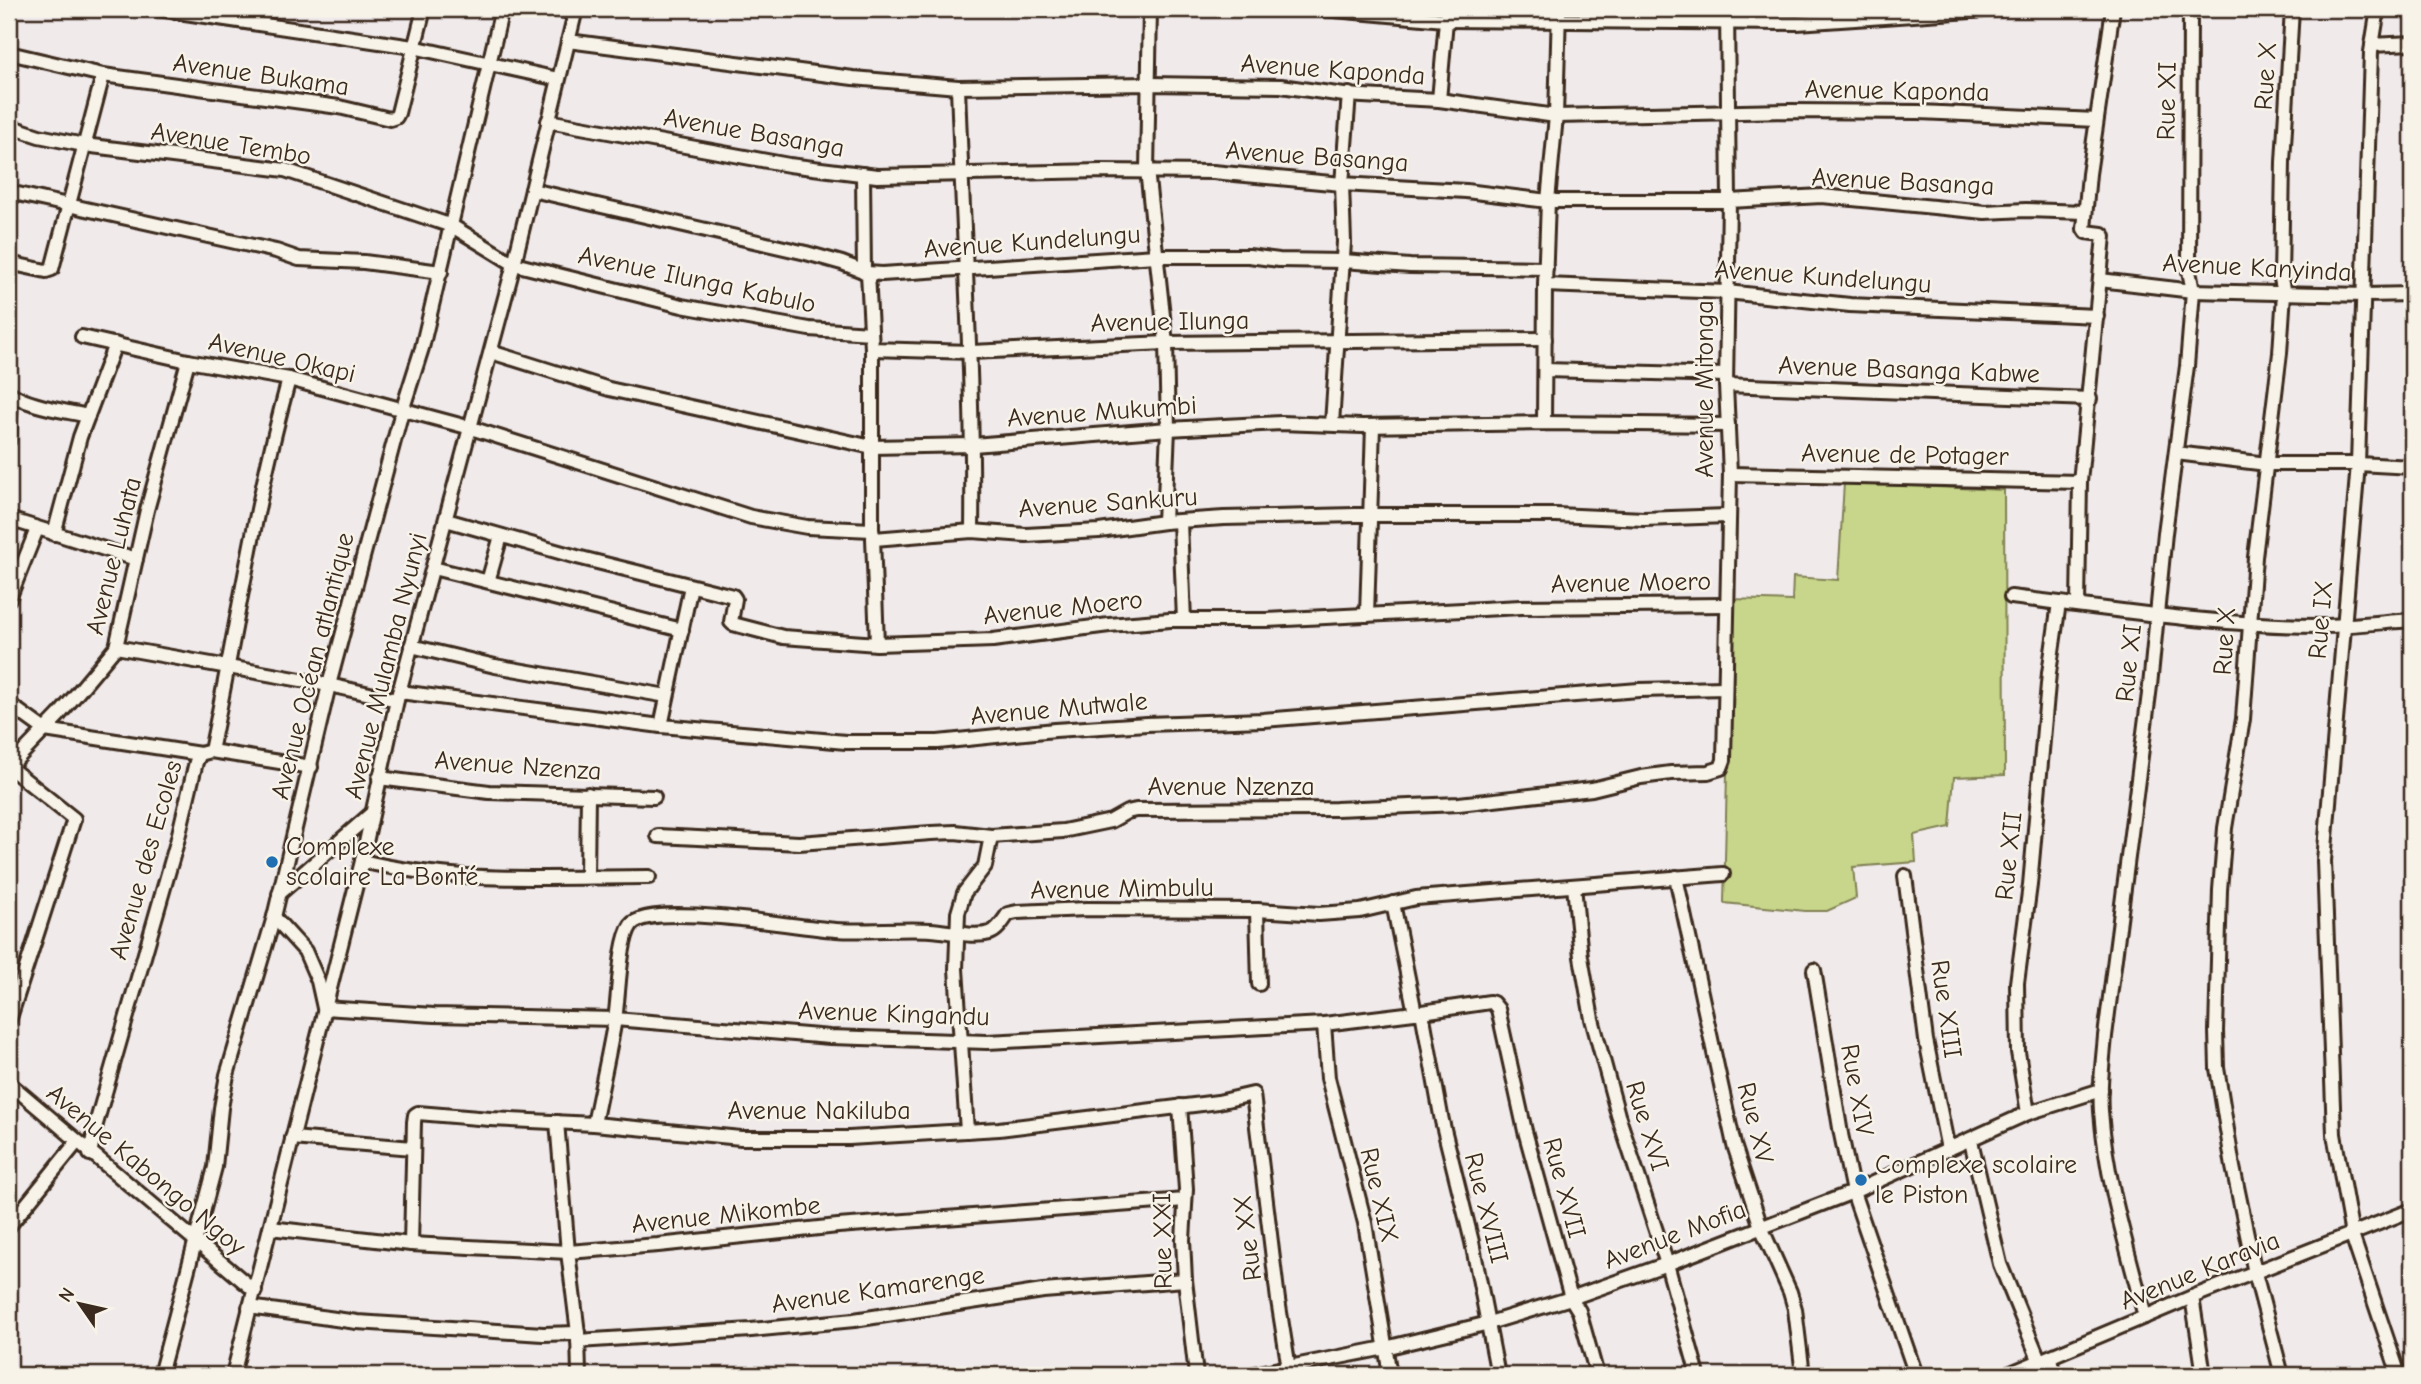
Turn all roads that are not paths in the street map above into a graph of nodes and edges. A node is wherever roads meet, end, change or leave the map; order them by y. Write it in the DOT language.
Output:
graph roads {
  1 [pos="158,9"];
  2 [pos="424,9"];
  3 [pos="502,9"];
  4 [pos="555,9"];
  5 [pos="1150,9"];
  6 [pos="1323,9"];
  7 [pos="2000,9"];
  8 [pos="2113,9"];
  9 [pos="2190,9"];
  10 [pos="2292,9"];
  11 [pos="2378,9"];
  12 [pos="576,11"];
  13 [pos="1446,14"];
  14 [pos="1558,15"];
  15 [pos="1727,15"];
  16 [pos="568,41"];
  17 [pos="2412,43"];
  18 [pos="2372,46"];
  19 [pos="414,47"];
  20 [pos="9,54"];
  21 [pos="491,64"];
  22 [pos="103,75"];
  23 [pos="558,79"];
  24 [pos="1149,84"];
  25 [pos="958,86"];
  26 [pos="1349,94"];
  27 [pos="1439,100"];
  28 [pos="1727,113"];
  29 [pos="1556,116"];
  30 [pos="2096,120"];
  31 [pos="548,121"];
  32 [pos="9,126"];
  33 [pos="84,145"];
  34 [pos="1147,170"];
  35 [pos="863,174"];
  36 [pos="961,175"];
  37 [pos="1342,184"];
  38 [pos="532,190"];
  39 [pos="9,192"];
  40 [pos="1548,201"];
  41 [pos="1730,201"];
  42 [pos="69,207"];
  43 [pos="2085,212"];
  44 [pos="452,226"];
  45 [pos="1156,256"];
  46 [pos="1343,261"];
  47 [pos="9,263"];
  48 [pos="514,264"];
  49 [pos="1546,268"];
  50 [pos="965,270"];
  51 [pos="441,272"];
  52 [pos="866,273"];
  53 [pos="2100,280"];
  54 [pos="1545,285"];
  55 [pos="2193,291"];
  56 [pos="1727,292"];
  57 [pos="2284,293"];
  58 [pos="2412,294"];
  59 [pos="2365,295"];
  60 [pos="2097,316"];
  61 [pos="871,333"];
  62 [pos="82,337"];
  63 [pos="1545,339"];
  64 [pos="1338,340"];
  65 [pos="1166,343"];
  66 [pos="115,344"];
  67 [pos="872,349"];
  68 [pos="491,352"];
  69 [pos="971,352"];
  70 [pos="188,360"];
  71 [pos="1545,370"];
  72 [pos="289,379"];
  73 [pos="1726,380"];
  74 [pos="10,394"];
  75 [pos="2090,399"];
  76 [pos="402,411"];
  77 [pos="88,416"];
  78 [pos="1544,423"];
  79 [pos="1332,424"];
  80 [pos="1373,425"];
  81 [pos="1728,425"];
  82 [pos="471,428"];
  83 [pos="1168,429"];
  84 [pos="9,440"];
  85 [pos="973,445"];
  86 [pos="872,447"];
  87 [pos="2176,453"];
  88 [pos="2267,464"];
  89 [pos="2358,464"];
  90 [pos="2412,467"];
  91 [pos="1730,474"];
  92 [pos="2080,482"];
  93 [pos="1370,515"];
  94 [pos="1727,516"];
  95 [pos="9,519"];
  96 [pos="446,520"];
  97 [pos="1164,522"];
  98 [pos="1180,522"];
  99 [pos="37,530"];
  100 [pos="972,531"];
  101 [pos="54,534"];
  102 [pos="872,534"];
  103 [pos="501,536"];
  104 [pos="136,559"];
  105 [pos="433,568"];
  106 [pos="491,581"];
  107 [pos="691,586"];
  108 [pos="2011,597"];
  109 [pos="9,599"];
  110 [pos="2059,603"];
  111 [pos="1726,605"];
  112 [pos="2078,605"];
  113 [pos="2158,614"];
  114 [pos="1367,615"];
  115 [pos="1184,620"];
  116 [pos="2412,620"];
  117 [pos="2250,624"];
  118 [pos="2343,626"];
  119 [pos="682,630"];
  120 [pos="877,644"];
  121 [pos="411,646"];
  122 [pos="116,648"];
  123 [pos="227,668"];
  124 [pos="330,685"];
  125 [pos="1725,688"];
  126 [pos="398,696"];
  127 [pos="667,696"];
  128 [pos="9,704"];
  129 [pos="662,726"];
  130 [pos="45,730"];
  131 [pos="205,752"];
  132 [pos="9,767"];
  133 [pos="311,767"];
  134 [pos="1721,768"];
  135 [pos="379,778"];
  136 [pos="588,794"];
  137 [pos="654,797"];
  138 [pos="372,813"];
  139 [pos="657,836"];
  140 [pos="992,836"];
  141 [pos="362,861"];
  142 [pos="1723,874"];
  143 [pos="1905,876"];
  144 [pos="587,877"];
  145 [pos="649,877"];
  146 [pos="1676,877"];
  147 [pos="1574,886"];
  148 [pos="279,894"];
  149 [pos="1393,903"];
  150 [pos="1257,911"];
  151 [pos="274,917"];
  152 [pos="957,932"];
  153 [pos="1814,970"];
  154 [pos="1259,984"];
  155 [pos="324,1008"];
  156 [pos="1498,1009"];
  157 [pos="1419,1013"];
  158 [pos="615,1019"];
  159 [pos="9,1021"];
  160 [pos="1324,1024"];
  161 [pos="960,1040"];
  162 [pos="9,1083"];
  163 [pos="2101,1090"];
  164 [pos="1255,1096"];
  165 [pos="1180,1106"];
  166 [pos="2028,1114"];
  167 [pos="557,1122"];
  168 [pos="594,1124"];
  169 [pos="967,1131"];
  170 [pos="292,1138"];
  171 [pos="1971,1141"];
  172 [pos="77,1142"];
  173 [pos="413,1147"];
  174 [pos="1948,1149"];
  175 [pos="90,1154"];
  176 [pos="1853,1192"];
  177 [pos="1185,1200"];
  178 [pos="2412,1210"];
  179 [pos="9,1226"];
  180 [pos="1761,1227"];
  181 [pos="270,1228"];
  182 [pos="2352,1235"];
  183 [pos="195,1241"];
  184 [pos="411,1244"];
  185 [pos="568,1252"];
  186 [pos="1667,1264"];
  187 [pos="2255,1273"];
  188 [pos="1185,1280"];
  189 [pos="255,1291"];
  190 [pos="2192,1297"];
  191 [pos="1571,1298"];
  192 [pos="249,1307"];
  193 [pos="2145,1317"];
  194 [pos="1489,1323"];
  195 [pos="578,1337"];
  196 [pos="1384,1348"];
  197 [pos="2045,1360"];
  198 [pos="1289,1371"];
  199 [pos="160,1375"];
  200 [pos="233,1375"];
  201 [pos="579,1375"];
  202 [pos="1196,1375"];
  203 [pos="1249,1375"];
  204 [pos="1390,1375"];
  205 [pos="1498,1375"];
  206 [pos="1597,1375"];
  207 [pos="1698,1375"];
  208 [pos="1803,1375"];
  209 [pos="1916,1375"];
  210 [pos="2006,1375"];
  211 [pos="2054,1375"];
  212 [pos="2204,1375"];
  213 [pos="2281,1375"];
  214 [pos="2399,1375"];
  1 -- 19 [label="street"];
  2 -- 19 [label="street, Avenue Bukama"];
  3 -- 21 [label="street, Avenue Océan atlantique"];
  4 -- 12 [label="street"];
  5 -- 24 [label="street"];
  6 -- 13 [label="street"];
  7 -- 15 [label="street"];
  8 -- 30 [label="street"];
  9 -- 55 [label="street, Rue XI"];
  10 -- 57 [label="street, Rue X"];
  11 -- 18 [label="street, Rue IX"];
  12 -- 16 [label="street, Avenue Mulamba Nyunyi"];
  13 -- 14 [label="street"];
  13 -- 27 [label="street"];
  14 -- 15 [label="street"];
  14 -- 29 [label="street"];
  15 -- 28 [label="street, Avenue Mitonga"];
  16 -- 23 [label="street, Avenue Mulamba Nyunyi"];
  16 -- 25 [label="street, Avenue Kaponda"];
  17 -- 18 [label="street"];
  18 -- 59 [label="street, Rue IX"];
  19 -- 21 [label="street"];
  19 -- 22 [label="street, Avenue Bukama"];
  20 -- 22 [label="street, Avenue Bukama"];
  21 -- 23 [label="street"];
  21 -- 44 [label="street, Avenue Océan atlantique"];
  22 -- 33 [label="street"];
  23 -- 31 [label="street, Avenue Mulamba Nyunyi"];
  24 -- 25 [label="street, Avenue Kaponda"];
  24 -- 26 [label="street, Avenue Kaponda"];
  24 -- 34 [label="street"];
  25 -- 36 [label="street"];
  26 -- 27 [label="street, Avenue Kaponda"];
  26 -- 37 [label="street"];
  27 -- 29 [label="street, Avenue Kaponda"];
  28 -- 29 [label="street, Avenue Kaponda"];
  28 -- 30 [label="street, Avenue Kaponda"];
  28 -- 41 [label="street, Avenue Mitonga"];
  29 -- 40 [label="street"];
  30 -- 43 [label="street"];
  31 -- 35 [label="street, Avenue Basanga"];
  31 -- 38 [label="street, Avenue Mulamba Nyunyi"];
  32 -- 33 [label="street, Avenue Tembo"];
  33 -- 42 [label="street"];
  33 -- 44 [label="street, Avenue Tembo"];
  34 -- 36 [label="street, Avenue Basanga"];
  34 -- 37 [label="street, Avenue Basanga"];
  34 -- 45 [label="street"];
  35 -- 36 [label="street, Avenue Basanga"];
  35 -- 52 [label="street"];
  36 -- 50 [label="street"];
  37 -- 40 [label="street, Avenue Basanga"];
  37 -- 46 [label="street"];
  38 -- 48 [label="street, Avenue Mulamba Nyunyi"];
  38 -- 52 [label="street, Avenue Kundelungu"];
  39 -- 42 [label="street"];
  40 -- 41 [label="street, Avenue Basanga"];
  40 -- 49 [label="street"];
  41 -- 43 [label="street, Avenue Basanga"];
  41 -- 56 [label="street, Avenue Mitonga"];
  42 -- 47 [label="street"];
  42 -- 51 [label="street"];
  43 -- 53 [label="street"];
  44 -- 48 [label="street, Avenue Tembo"];
  44 -- 51 [label="street, Avenue Océan atlantique"];
  45 -- 46 [label="street, Avenue Kundelungu"];
  45 -- 50 [label="street, Avenue Kundelungu"];
  45 -- 65 [label="street"];
  46 -- 49 [label="street, Avenue Kundelungu"];
  46 -- 64 [label="street"];
  48 -- 61 [label="street, Avenue Ilunga Kabulo"];
  48 -- 68 [label="street, Avenue Mulamba Nyunyi"];
  49 -- 54 [label="street"];
  50 -- 52 [label="street, Avenue Kundelungu"];
  50 -- 69 [label="street"];
  51 -- 76 [label="street, Avenue Océan atlantique"];
  52 -- 61 [label="street"];
  53 -- 55 [label="street, Avenue Kanyinda"];
  53 -- 60 [label="street"];
  54 -- 56 [label="street, Avenue Kundelungu"];
  54 -- 63 [label="street"];
  55 -- 57 [label="street, Avenue Kanyinda"];
  55 -- 87 [label="street, Rue XI"];
  56 -- 60 [label="street, Avenue Kundelungu"];
  56 -- 73 [label="street, Avenue Mitonga"];
  57 -- 59 [label="street, Avenue Kanyinda"];
  57 -- 88 [label="street, Rue X"];
  58 -- 59 [label="street, Avenue Kanyinda"];
  59 -- 89 [label="street, Rue IX"];
  60 -- 75 [label="street"];
  61 -- 67 [label="street"];
  62 -- 66 [label="street, Avenue Okapi"];
  63 -- 64 [label="street, Avenue Ilunga"];
  63 -- 71 [label="street"];
  64 -- 65 [label="street, Avenue Ilunga"];
  64 -- 79 [label="street"];
  65 -- 69 [label="street, Avenue Ilunga"];
  65 -- 83 [label="street"];
  66 -- 70 [label="street, Avenue Okapi"];
  66 -- 77 [label="street"];
  67 -- 69 [label="street, Avenue Ilunga"];
  67 -- 86 [label="street"];
  68 -- 82 [label="street, Avenue Mulamba Nyunyi"];
  68 -- 86 [label="street, Avenue Mukumbi"];
  69 -- 85 [label="street"];
  70 -- 72 [label="street, Avenue Okapi"];
  70 -- 104 [label="street, Avenue Luhata"];
  71 -- 73 [label="street"];
  71 -- 78 [label="street"];
  72 -- 76 [label="street, Avenue Okapi"];
  72 -- 123 [label="street, Avenue des Ecoles"];
  73 -- 75 [label="street, Avenue Basanga Kabwe"];
  73 -- 81 [label="street, Avenue Mitonga"];
  74 -- 77 [label="street"];
  74 -- 84 [label="street"];
  75 -- 92 [label="street"];
  76 -- 82 [label="street, Avenue Okapi"];
  76 -- 124 [label="street, Avenue Océan atlantique"];
  77 -- 101 [label="street"];
  78 -- 80 [label="street, Avenue Mukumbi"];
  78 -- 81 [label="street, Avenue Mukumbi"];
  79 -- 80 [label="street, Avenue Mukumbi"];
  79 -- 83 [label="street, Avenue Mukumbi"];
  80 -- 93 [label="street"];
  81 -- 91 [label="street, Avenue Mitonga"];
  82 -- 96 [label="street, Avenue Mulamba Nyunyi"];
  82 -- 102 [label="street, Avenue Sankuru"];
  83 -- 85 [label="street, Avenue Mukumbi"];
  83 -- 97 [label="street"];
  85 -- 86 [label="street, Avenue Mukumbi"];
  85 -- 100 [label="street"];
  86 -- 102 [label="street"];
  87 -- 88 [label="street"];
  87 -- 113 [label="street, Rue XI"];
  88 -- 89 [label="street"];
  88 -- 117 [label="street, Rue X"];
  89 -- 90 [label="street"];
  89 -- 118 [label="street, Rue IX"];
  91 -- 92 [label="street, Avenue de Potager"];
  91 -- 94 [label="street, Avenue Mitonga"];
  92 -- 112 [label="street"];
  93 -- 94 [label="street, Avenue Sankuru"];
  93 -- 98 [label="street, Avenue Sankuru"];
  93 -- 114 [label="street"];
  94 -- 111 [label="street, Avenue Mitonga"];
  95 -- 99 [label="street"];
  96 -- 103 [label="street, Avenue Moero"];
  96 -- 105 [label="street, Avenue Mulamba Nyunyi"];
  97 -- 98 [label="street, Avenue Sankuru"];
  97 -- 100 [label="street, Avenue Sankuru"];
  98 -- 115 [label="street"];
  99 -- 101 [label="street"];
  99 -- 109 [label="street"];
  100 -- 102 [label="street, Avenue Sankuru"];
  101 -- 104 [label="street"];
  102 -- 120 [label="street"];
  103 -- 106 [label="street"];
  103 -- 107 [label="street, Avenue Moero"];
  104 -- 122 [label="street, Avenue Luhata"];
  105 -- 106 [label="street"];
  105 -- 121 [label="street, Avenue Mulamba Nyunyi"];
  106 -- 119 [label="street"];
  107 -- 119 [label="street"];
  107 -- 120 [label="street, Avenue Moero"];
  108 -- 110 [label="street"];
  110 -- 112 [label="street"];
  110 -- 166 [label="street, Rue XII"];
  111 -- 114 [label="street, Avenue Moero"];
  111 -- 125 [label="street, Avenue Mitonga"];
  112 -- 113 [label="street"];
  113 -- 117 [label="street"];
  113 -- 163 [label="street, Rue XI"];
  114 -- 115 [label="street, Avenue Moero"];
  115 -- 120 [label="street, Avenue Moero"];
  116 -- 118 [label="street"];
  117 -- 118 [label="street"];
  117 -- 187 [label="street, Rue X"];
  118 -- 182 [label="street, Rue IX"];
  119 -- 127 [label="street"];
  121 -- 126 [label="street, Avenue Mulamba Nyunyi"];
  121 -- 127 [label="street"];
  122 -- 123 [label="street, Avenue Mutwale"];
  122 -- 130 [label="street, Avenue Luhata"];
  123 -- 124 [label="street, Avenue Mutwale"];
  123 -- 131 [label="street, Avenue des Ecoles"];
  124 -- 126 [label="street, Avenue Mutwale"];
  124 -- 133 [label="street, Avenue Océan atlantique"];
  125 -- 129 [label="street, Avenue Mutwale"];
  125 -- 134 [label="street, Avenue Mitonga"];
  126 -- 129 [label="street, Avenue Mutwale"];
  126 -- 135 [label="street, Avenue Mulamba Nyunyi"];
  127 -- 129 [label="street"];
  128 -- 130 [label="street"];
  130 -- 131 [label="street"];
  130 -- 132 [label="street, Avenue Luhata"];
  131 -- 133 [label="street"];
  131 -- 175 [label="street, Avenue des Ecoles"];
  132 -- 159 [label="street"];
  133 -- 148 [label="street, Avenue Océan atlantique"];
  134 -- 140 [label="street, Avenue Nzenza"];
  135 -- 136 [label="street, Avenue Nzenza"];
  135 -- 138 [label="street, Avenue Mulamba Nyunyi"];
  136 -- 137 [label="street, Avenue Nzenza"];
  136 -- 144 [label="street"];
  138 -- 141 [label="street, Avenue Mulamba Nyunyi"];
  138 -- 148 [label="street"];
  139 -- 140 [label="street, Avenue Nzenza"];
  140 -- 152 [label="street"];
  141 -- 144 [label="street"];
  141 -- 155 [label="street, Avenue Mulamba Nyunyi"];
  142 -- 146 [label="street, Avenue Mimbulu"];
  143 -- 174 [label="street, Rue XIII"];
  144 -- 145 [label="street"];
  146 -- 147 [label="street, Avenue Mimbulu"];
  146 -- 180 [label="street, Rue XV"];
  147 -- 149 [label="street, Avenue Mimbulu"];
  147 -- 186 [label="street, Rue XVI"];
  148 -- 151 [label="street, Avenue Océan atlantique"];
  149 -- 150 [label="street, Avenue Mimbulu"];
  149 -- 157 [label="street"];
  150 -- 152 [label="street, Avenue Mimbulu"];
  150 -- 154 [label="street"];
  151 -- 155 [label="street"];
  151 -- 183 [label="street, Avenue Océan atlantique"];
  152 -- 158 [label="street, Avenue Mimbulu"];
  152 -- 161 [label="street"];
  153 -- 176 [label="street, Rue XIV"];
  155 -- 158 [label="street, Avenue Kingandu"];
  155 -- 170 [label="street, Avenue Mulamba Nyunyi"];
  156 -- 157 [label="street, Avenue Kingandu"];
  156 -- 191 [label="street, Rue XVII"];
  157 -- 160 [label="street, Avenue Kingandu"];
  157 -- 194 [label="street, Rue XVIII"];
  158 -- 161 [label="street, Avenue Kingandu"];
  158 -- 168 [label="street, Avenue Mimbulu"];
  160 -- 161 [label="street, Avenue Kingandu"];
  160 -- 196 [label="street, Rue XIX"];
  161 -- 169 [label="street"];
  162 -- 172 [label="street, Avenue Kabongo Ngoy"];
  163 -- 166 [label="street, Avenue Mofia"];
  163 -- 193 [label="street, Rue XI"];
  164 -- 165 [label="street, Avenue Nakiluba"];
  164 -- 198 [label="street, Rue XX"];
  165 -- 169 [label="street, Avenue Nakiluba"];
  165 -- 177 [label="street, Rue XXI"];
  166 -- 171 [label="street, Avenue Mofia"];
  167 -- 168 [label="street, Avenue Nakiluba"];
  167 -- 173 [label="street, Avenue Nakiluba"];
  167 -- 185 [label="street"];
  168 -- 169 [label="street, Avenue Nakiluba"];
  170 -- 173 [label="street"];
  170 -- 181 [label="street, Avenue Mulamba Nyunyi"];
  171 -- 174 [label="street, Avenue Mofia"];
  171 -- 197 [label="street"];
  172 -- 175 [label="street, Avenue Kabongo Ngoy"];
  172 -- 179 [label="street"];
  173 -- 184 [label="street"];
  174 -- 176 [label="street, Avenue Mofia"];
  175 -- 183 [label="street, Avenue Kabongo Ngoy"];
  176 -- 180 [label="street, Avenue Mofia"];
  176 -- 209 [label="street, Rue XIV"];
  177 -- 185 [label="street, Avenue Mikombe"];
  177 -- 188 [label="street, Rue XXI"];
  178 -- 182 [label="street, Avenue Karavia"];
  180 -- 186 [label="street, Avenue Mofia"];
  180 -- 208 [label="street, Rue XV"];
  181 -- 184 [label="street, Avenue Mikombe"];
  181 -- 189 [label="street, Avenue Mulamba Nyunyi"];
  182 -- 187 [label="street, Avenue Karavia"];
  182 -- 214 [label="street, Rue IX"];
  183 -- 189 [label="street, Avenue Kabongo Ngoy"];
  183 -- 199 [label="street, Avenue Océan atlantique"];
  184 -- 185 [label="street, Avenue Mikombe"];
  185 -- 195 [label="street"];
  186 -- 191 [label="street, Avenue Mofia"];
  186 -- 207 [label="street, Rue XVI"];
  187 -- 190 [label="street, Avenue Karavia"];
  187 -- 213 [label="street, Rue X"];
  188 -- 195 [label="street, Avenue Kamarenge"];
  188 -- 202 [label="street, Rue XXI"];
  189 -- 192 [label="street, Avenue Mulamba Nyunyi"];
  190 -- 193 [label="street, Avenue Karavia"];
  190 -- 212 [label="street"];
  191 -- 194 [label="street, Avenue Mofia"];
  191 -- 206 [label="street, Rue XVII"];
  192 -- 195 [label="street, Avenue Kamarenge"];
  192 -- 200 [label="street, Avenue Mulamba Nyunyi"];
  193 -- 197 [label="street, Avenue Karavia"];
  194 -- 196 [label="street, Avenue Mofia"];
  194 -- 205 [label="street, Rue XVIII"];
  195 -- 201 [label="street"];
  196 -- 198 [label="street, Avenue Mofia"];
  196 -- 204 [label="street, Rue XIX"];
  197 -- 210 [label="street, Avenue Karavia"];
  197 -- 211 [label="street"];
  198 -- 203 [label="street, Avenue Mofia"];
}
